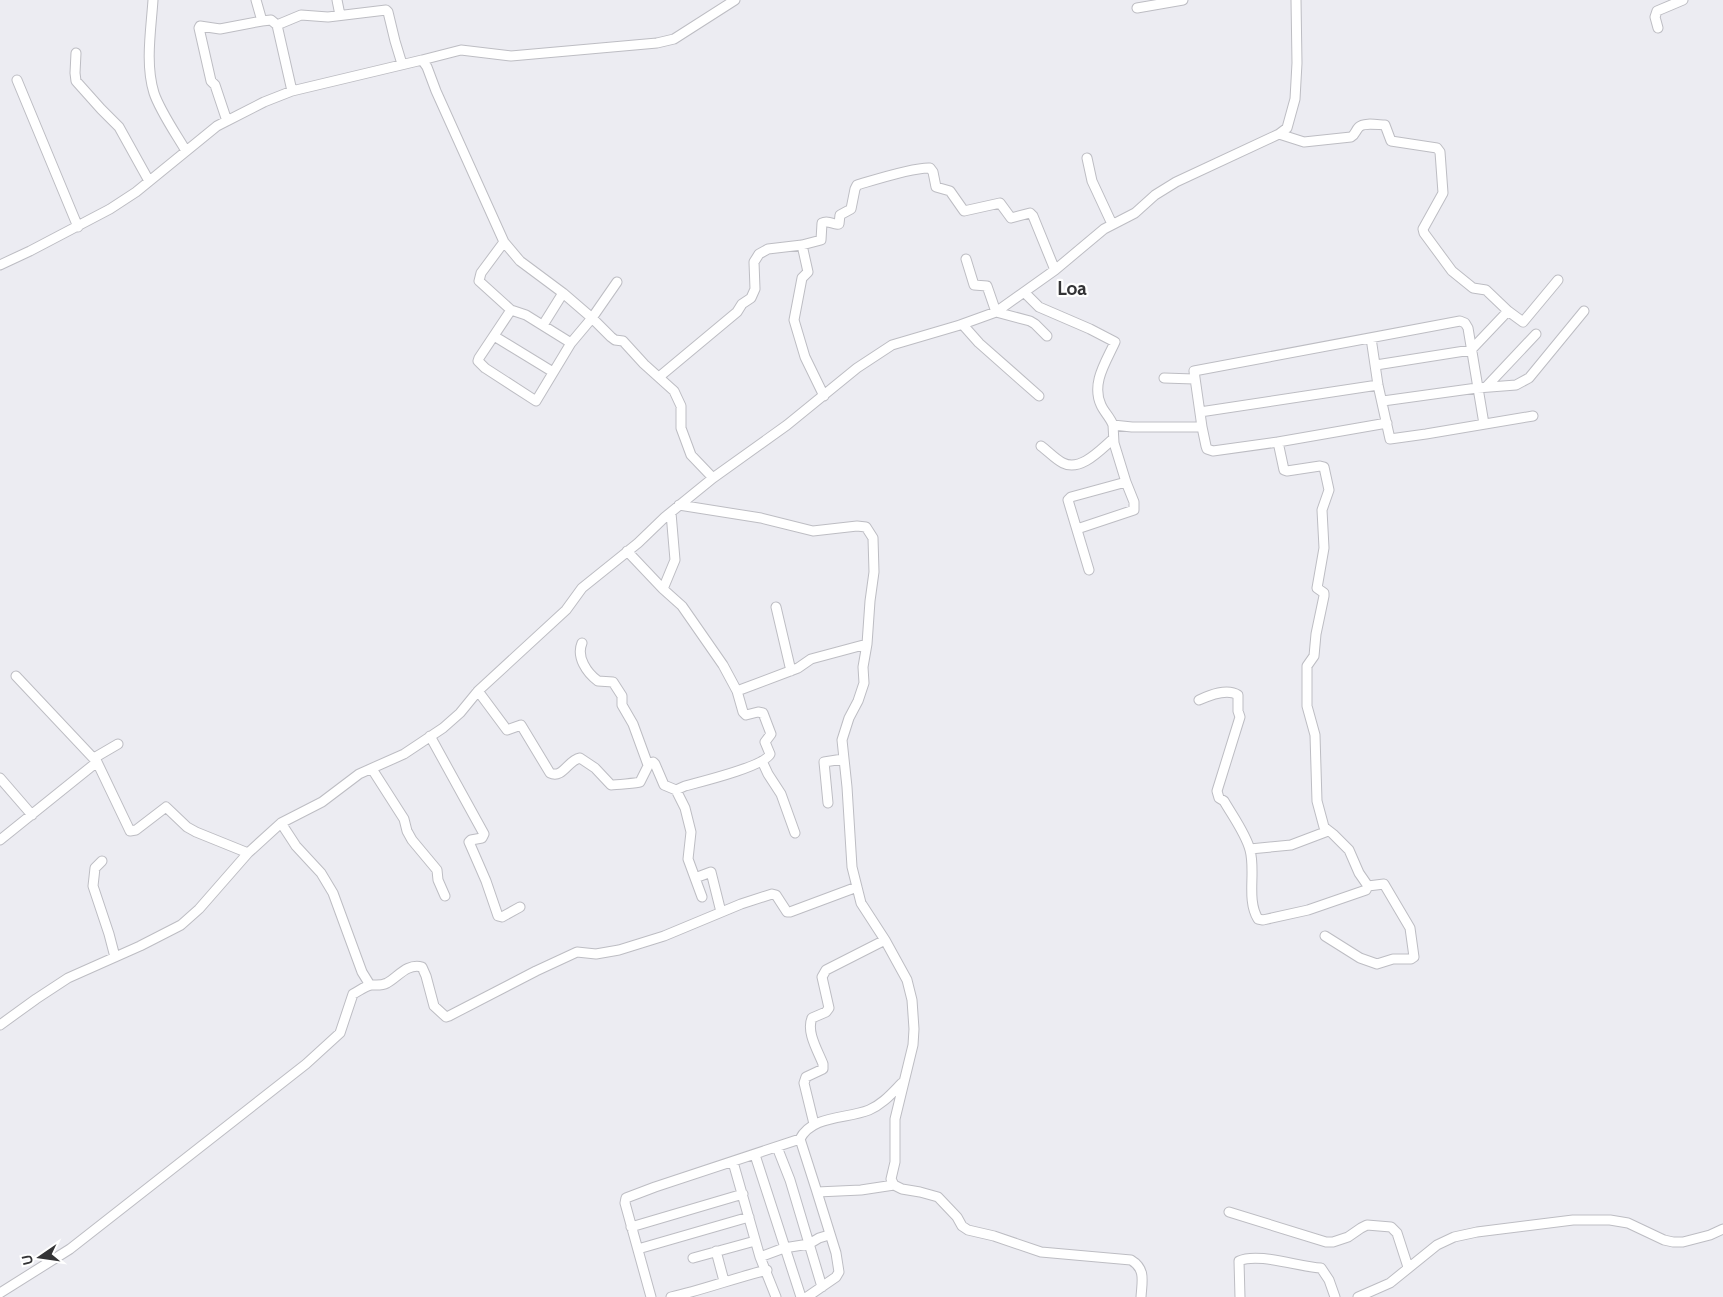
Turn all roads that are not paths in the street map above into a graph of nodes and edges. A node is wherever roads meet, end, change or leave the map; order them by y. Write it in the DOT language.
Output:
graph roads {
  1 [pos="153,0"];
  2 [pos="256,0"];
  3 [pos="337,0"];
  4 [pos="735,0"];
  5 [pos="1177,0"];
  6 [pos="1296,0"];
  7 [pos="1682,0"];
  8 [pos="1137,8"];
  9 [pos="340,15"];
  10 [pos="262,21"];
  11 [pos="278,25"];
  12 [pos="1658,28"];
  13 [pos="76,53"];
  14 [pos="422,60"];
  15 [pos="402,64"];
  16 [pos="17,80"];
  17 [pos="292,91"];
  18 [pos="227,121"];
  19 [pos="1278,134"];
  20 [pos="186,151"];
  21 [pos="1087,158"];
  22 [pos="149,182"];
  23 [pos="1112,224"];
  24 [pos="78,227"];
  25 [pos="504,242"];
  26 [pos="802,245"];
  27 [pos="966,258"];
  28 [pos="0,265"];
  29 [pos="1056,270"];
  30 [pos="1558,280"];
  31 [pos="617,282"];
  32 [pos="1024,292"];
  33 [pos="563,293"];
  34 [pos="511,310"];
  35 [pos="1508,311"];
  36 [pos="1584,311"];
  37 [pos="996,312"];
  38 [pos="592,318"];
  39 [pos="544,325"];
  40 [pos="960,325"];
  41 [pos="1536,334"];
  42 [pos="494,336"];
  43 [pos="1047,336"];
  44 [pos="1371,338"];
  45 [pos="571,344"];
  46 [pos="1471,350"];
  47 [pos="1376,365"];
  48 [pos="553,372"];
  49 [pos="659,377"];
  50 [pos="1164,378"];
  51 [pos="1194,379"];
  52 [pos="1378,385"];
  53 [pos="1481,387"];
  54 [pos="824,396"];
  55 [pos="1039,396"];
  56 [pos="1383,401"];
  57 [pos="1200,412"];
  58 [pos="1532,416"];
  59 [pos="1387,423"];
  60 [pos="1484,424"];
  61 [pos="1112,425"];
  62 [pos="1202,426"];
  63 [pos="1113,439"];
  64 [pos="1278,442"];
  65 [pos="1041,446"];
  66 [pos="713,478"];
  67 [pos="1126,482"];
  68 [pos="679,505"];
  69 [pos="671,513"];
  70 [pos="1078,529"];
  71 [pos="627,550"];
  72 [pos="1089,570"];
  73 [pos="663,588"];
  74 [pos="776,607"];
  75 [pos="582,643"];
  76 [pos="868,644"];
  77 [pos="791,671"];
  78 [pos="16,676"];
  79 [pos="478,691"];
  80 [pos="737,691"];
  81 [pos="1199,700"];
  82 [pos="430,736"];
  83 [pos="118,744"];
  84 [pos="843,759"];
  85 [pos="96,760"];
  86 [pos="762,761"];
  87 [pos="648,765"];
  88 [pos="372,769"];
  89 [pos="0,778"];
  90 [pos="676,790"];
  91 [pos="828,803"];
  92 [pos="32,815"];
  93 [pos="281,823"];
  94 [pos="1328,830"];
  95 [pos="795,833"];
  96 [pos="0,840"];
  97 [pos="1250,849"];
  98 [pos="248,853"];
  99 [pos="102,861"];
  100 [pos="695,878"];
  101 [pos="1368,886"];
  102 [pos="856,887"];
  103 [pos="445,896"];
  104 [pos="702,897"];
  105 [pos="520,907"];
  106 [pos="721,912"];
  107 [pos="1325,936"];
  108 [pos="885,940"];
  109 [pos="115,956"];
  110 [pos="370,985"];
  111 [pos="0,1025"];
  112 [pos="904,1082"];
  113 [pos="814,1124"];
  114 [pos="800,1139"];
  115 [pos="777,1147"];
  116 [pos="755,1155"];
  117 [pos="732,1162"];
  118 [pos="894,1186"];
  119 [pos="816,1192"];
  120 [pos="743,1194"];
  121 [pos="1229,1212"];
  122 [pos="749,1217"];
  123 [pos="631,1227"];
  124 [pos="1723,1229"];
  125 [pos="829,1235"];
  126 [pos="755,1241"];
  127 [pos="810,1244"];
  128 [pos="784,1248"];
  129 [pos="638,1249"];
  130 [pos="716,1251"];
  131 [pos="760,1257"];
  132 [pos="693,1258"];
  133 [pos="1408,1267"];
  134 [pos="767,1270"];
  135 [pos="724,1281"];
  136 [pos="822,1287"];
  137 [pos="0,1293"];
  138 [pos="651,1297"];
  139 [pos="671,1297"];
  140 [pos="776,1297"];
  141 [pos="801,1297"];
  142 [pos="807,1297"];
  143 [pos="1141,1297"];
  144 [pos="1240,1297"];
  145 [pos="1335,1297"];
  146 [pos="1358,1297"];
  1 -- 20 [label="street"];
  2 -- 10 [label="street"];
  3 -- 9 [label="street"];
  4 -- 14 [label="street"];
  5 -- 8 [label="street"];
  6 -- 19 [label="street"];
  7 -- 12 [label="street"];
  9 -- 11 [label="street"];
  9 -- 15 [label="street"];
  10 -- 11 [label="street"];
  10 -- 18 [label="street"];
  11 -- 17 [label="street"];
  13 -- 22 [label="street"];
  14 -- 15 [label="street"];
  14 -- 25 [label="street"];
  15 -- 17 [label="street"];
  16 -- 24 [label="street"];
  17 -- 18 [label="street"];
  18 -- 20 [label="street"];
  19 -- 23 [label="street"];
  19 -- 35 [label="street"];
  20 -- 22 [label="street"];
  21 -- 23 [label="street"];
  22 -- 24 [label="street"];
  23 -- 29 [label="street"];
  24 -- 28 [label="street"];
  25 -- 33 [label="street"];
  25 -- 34 [label="street"];
  26 -- 29 [label="street"];
  26 -- 49 [label="street"];
  26 -- 54 [label="street"];
  27 -- 37 [label="street"];
  29 -- 32 [label="street"];
  30 -- 35 [label="street"];
  31 -- 38 [label="street"];
  32 -- 37 [label="street"];
  32 -- 61 [label="street"];
  33 -- 38 [label="street"];
  33 -- 39 [label="street"];
  34 -- 39 [label="street"];
  34 -- 42 [label="street"];
  35 -- 46 [label="street"];
  36 -- 53 [label="street"];
  37 -- 40 [label="street"];
  37 -- 43 [label="street"];
  38 -- 45 [label="street"];
  38 -- 49 [label="street"];
  39 -- 45 [label="street"];
  40 -- 54 [label="street"];
  40 -- 55 [label="street"];
  41 -- 53 [label="street"];
  42 -- 48 [label="street"];
  42 -- 48 [label="street"];
  44 -- 46 [label="street"];
  44 -- 47 [label="street"];
  44 -- 51 [label="street"];
  45 -- 48 [label="street"];
  46 -- 47 [label="street"];
  46 -- 53 [label="street"];
  47 -- 52 [label="street"];
  49 -- 66 [label="street"];
  50 -- 51 [label="street"];
  51 -- 57 [label="street"];
  52 -- 56 [label="street"];
  52 -- 57 [label="street"];
  53 -- 56 [label="street"];
  53 -- 60 [label="street"];
  54 -- 66 [label="street"];
  56 -- 59 [label="street"];
  57 -- 62 [label="street"];
  58 -- 60 [label="street"];
  59 -- 60 [label="street"];
  59 -- 64 [label="street"];
  61 -- 62 [label="street"];
  61 -- 63 [label="street"];
  62 -- 64 [label="street"];
  63 -- 65 [label="street"];
  63 -- 67 [label="street"];
  64 -- 94 [label="street"];
  66 -- 68 [label="street"];
  67 -- 70 [label="street"];
  67 -- 70 [label="street"];
  68 -- 69 [label="street"];
  68 -- 76 [label="street"];
  69 -- 71 [label="street"];
  69 -- 73 [label="street"];
  70 -- 72 [label="street"];
  71 -- 73 [label="street"];
  71 -- 79 [label="street"];
  73 -- 80 [label="street"];
  74 -- 77 [label="street"];
  75 -- 87 [label="street"];
  76 -- 77 [label="street"];
  76 -- 84 [label="street"];
  77 -- 80 [label="street"];
  78 -- 85 [label="street"];
  79 -- 82 [label="street"];
  79 -- 87 [label="street"];
  80 -- 86 [label="street"];
  81 -- 97 [label="street"];
  82 -- 88 [label="street"];
  82 -- 105 [label="street"];
  83 -- 85 [label="street"];
  84 -- 91 [label="street"];
  84 -- 102 [label="street"];
  85 -- 92 [label="street"];
  85 -- 98 [label="street"];
  86 -- 90 [label="street"];
  86 -- 95 [label="street"];
  87 -- 90 [label="street"];
  88 -- 93 [label="street"];
  88 -- 103 [label="street"];
  89 -- 92 [label="street"];
  90 -- 100 [label="street"];
  92 -- 96 [label="street"];
  93 -- 98 [label="street"];
  93 -- 110 [label="street"];
  94 -- 97 [label="street"];
  94 -- 101 [label="street"];
  97 -- 101 [label="street"];
  98 -- 109 [label="street"];
  99 -- 109 [label="street"];
  100 -- 104 [label="street"];
  100 -- 106 [label="street"];
  101 -- 107 [label="street"];
  102 -- 106 [label="street"];
  102 -- 108 [label="street"];
  106 -- 110 [label="street"];
  108 -- 112 [label="street"];
  108 -- 113 [label="street"];
  109 -- 111 [label="street"];
  110 -- 137 [label="street"];
  112 -- 113 [label="street"];
  112 -- 118 [label="street"];
  113 -- 114 [label="street"];
  114 -- 115 [label="street"];
  114 -- 119 [label="street"];
  115 -- 116 [label="street"];
  115 -- 127 [label="street"];
  116 -- 117 [label="street"];
  116 -- 128 [label="street"];
  117 -- 120 [label="street"];
  117 -- 123 [label="street"];
  118 -- 119 [label="street"];
  118 -- 143 [label="street"];
  119 -- 125 [label="street"];
  120 -- 122 [label="street"];
  120 -- 123 [label="street"];
  121 -- 133 [label="street"];
  122 -- 126 [label="street"];
  122 -- 129 [label="street"];
  123 -- 129 [label="street"];
  124 -- 133 [label="street"];
  125 -- 127 [label="street"];
  125 -- 136 [label="street"];
  126 -- 130 [label="street"];
  126 -- 131 [label="street"];
  127 -- 128 [label="street"];
  127 -- 136 [label="street"];
  128 -- 131 [label="street"];
  128 -- 141 [label="street"];
  129 -- 138 [label="street"];
  130 -- 132 [label="street"];
  130 -- 135 [label="street"];
  131 -- 134 [label="street"];
  133 -- 146 [label="street"];
  134 -- 135 [label="street"];
  134 -- 140 [label="street"];
  135 -- 139 [label="street"];
  136 -- 142 [label="street"];
  144 -- 145 [label="street"];
}
